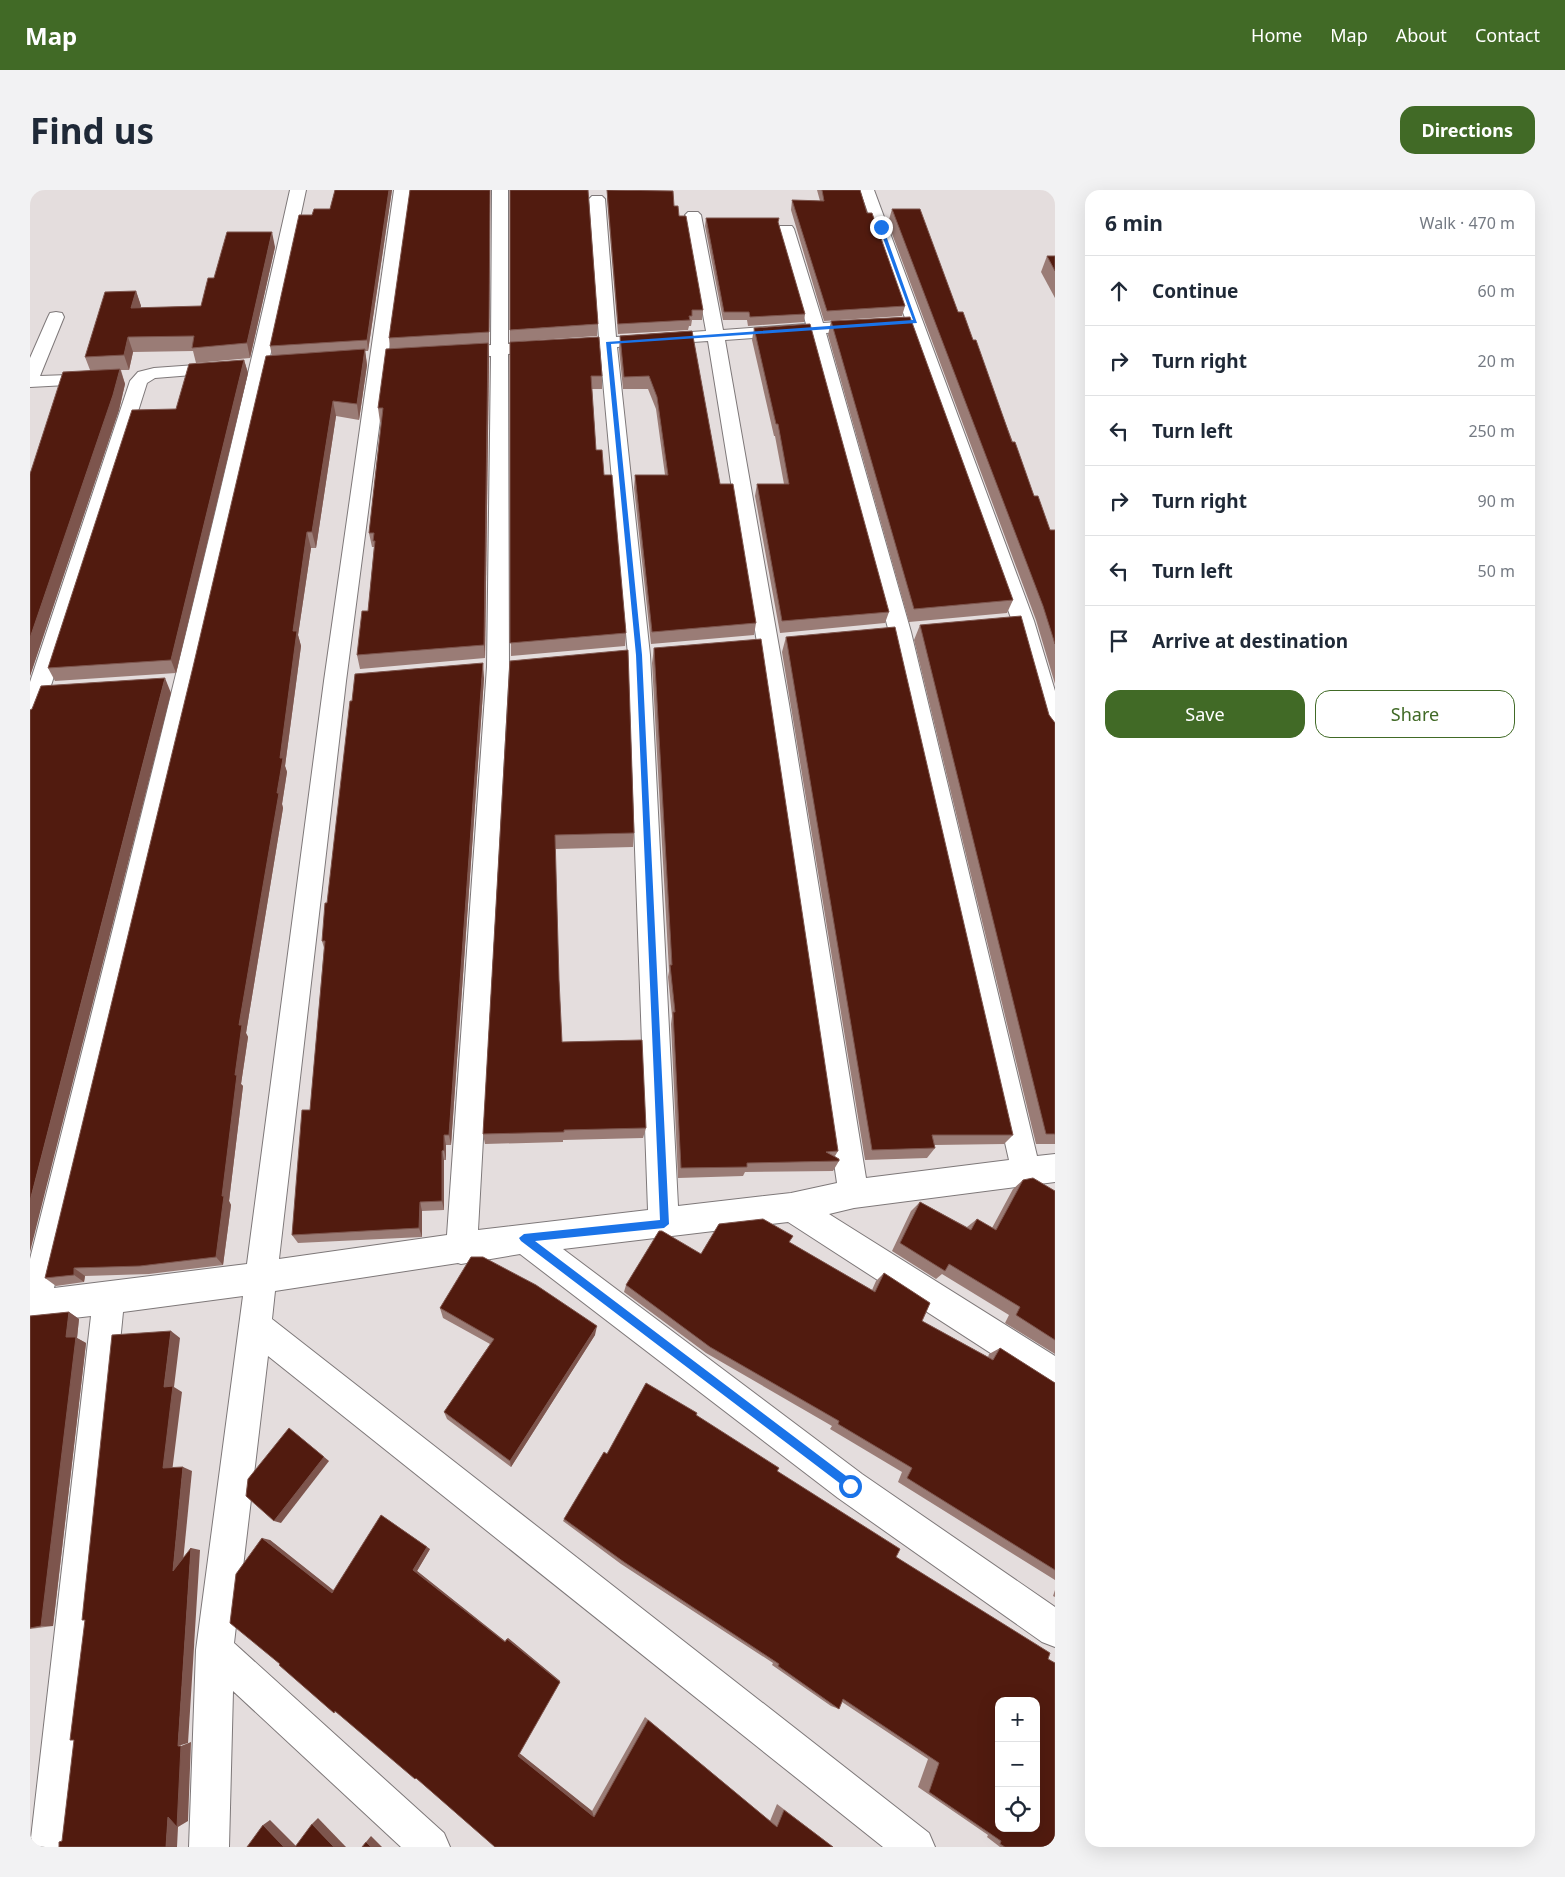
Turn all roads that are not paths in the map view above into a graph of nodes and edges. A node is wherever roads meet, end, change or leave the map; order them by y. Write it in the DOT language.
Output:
graph roads {
  1 [pos="298,190"];
  2 [pos="402,190"];
  3 [pos="500,190"];
  4 [pos="867,190"];
  5 [pos="597,199"];
  6 [pos="693,215"];
  7 [pos="786,229"];
  8 [pos="56,317"];
  9 [pos="916,322"];
  10 [pos="816,329"];
  11 [pos="716,335"];
  12 [pos="608,342"];
  13 [pos="499,350"];
  14 [pos="433,354"];
  15 [pos="270,365"];
  16 [pos="128,377"];
  17 [pos="30,381"];
  18 [pos="42,691"];
  19 [pos="30,717"];
  20 [pos="1055,729"];
  21 [pos="1040,1169"];
  22 [pos="854,1194"];
  23 [pos="791,1207"];
  24 [pos="664,1224"];
  25 [pos="524,1238"];
  26 [pos="461,1249"];
  27 [pos="262,1277"];
  28 [pos="109,1298"];
  29 [pos="32,1307"];
  30 [pos="255,1326"];
  31 [pos="1055,1375"];
  32 [pos="1055,1629"];
  33 [pos="216,1650"];
  34 [pos="50,1847"];
  35 [pos="209,1847"];
  36 [pos="430,1847"];
  37 [pos="915,1847"];
  1 -- 15 [label="street"];
  2 -- 27 [label="street"];
  3 -- 13 [label="street"];
  4 -- 9 [label="street"];
  5 -- 12 [label="street"];
  6 -- 11 [label="street"];
  7 -- 10 [label="street"];
  8 -- 17 [label="street"];
  9 -- 10 [label="street"];
  9 -- 20 [label="street"];
  10 -- 11 [label="street"];
  10 -- 21 [label="street"];
  11 -- 12 [label="street"];
  11 -- 22 [label="street"];
  12 -- 13 [label="street"];
  12 -- 24 [label="street"];
  13 -- 14 [label="street"];
  13 -- 26 [label="street"];
  15 -- 16 [label="street"];
  15 -- 29 [label="street"];
  16 -- 17 [label="street"];
  16 -- 18 [label="street"];
  18 -- 19 [label="street"];
  21 -- 22 [label="street"];
  22 -- 23 [label="street"];
  23 -- 24 [label="street"];
  23 -- 31 [label="street"];
  24 -- 25 [label="street"];
  25 -- 26 [label="street"];
  25 -- 32 [label="street"];
  26 -- 27 [label="street"];
  27 -- 28 [label="street"];
  27 -- 30 [label="street"];
  28 -- 29 [label="street"];
  28 -- 34 [label="street"];
  30 -- 33 [label="street"];
  30 -- 37 [label="street"];
  33 -- 35 [label="street"];
  33 -- 36 [label="street"];
}
